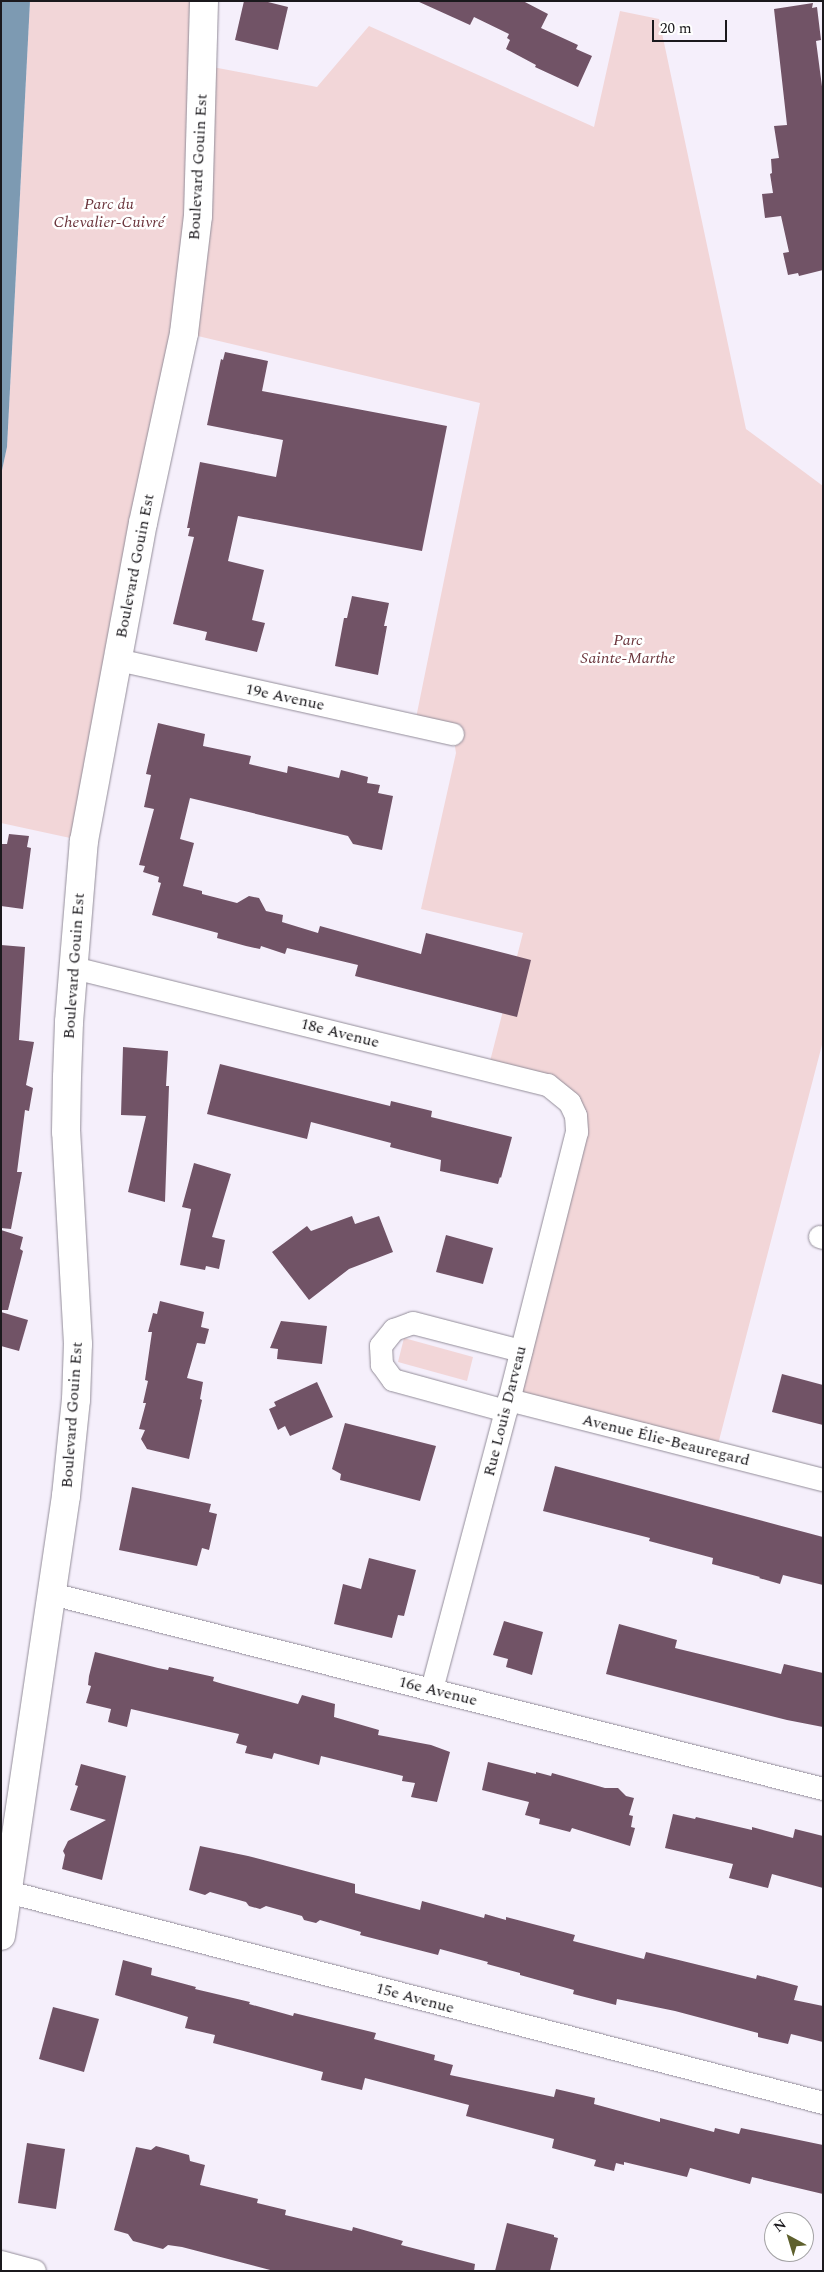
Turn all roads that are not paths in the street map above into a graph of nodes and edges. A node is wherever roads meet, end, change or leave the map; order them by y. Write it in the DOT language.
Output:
graph roads {
  1 [pos="204,1"];
  2 [pos="118,660"];
  3 [pos="453,734"];
  4 [pos="74,968"];
  5 [pos="576,1132"];
  6 [pos="521,1351"];
  7 [pos="508,1405"];
  8 [pos="823,1480"];
  9 [pos="52,1594"];
  10 [pos="432,1689"];
  11 [pos="823,1789"];
  12 [pos="8,1892"];
  13 [pos="1,1936"];
  14 [pos="823,2103"];
  15 [pos="1,2262"];
  16 [pos="35,2271"];
  1 -- 2 [label="street, Boulevard Gouin Est"];
  2 -- 3 [label="street, 19e Avenue"];
  2 -- 4 [label="street, Boulevard Gouin Est"];
  4 -- 5 [label="street, 18e Avenue"];
  4 -- 9 [label="street, Boulevard Gouin Est"];
  5 -- 6 [label="street, Rue Louis Darveau"];
  6 -- 7 [label="street, Rue Louis Darveau"];
  6 -- 7 [label="street, Avenue Élie-Beauregard"];
  7 -- 8 [label="street, Avenue Élie-Beauregard"];
  7 -- 10 [label="street, Rue Louis Darveau"];
  9 -- 10 [label="street, 16e Avenue"];
  9 -- 12 [label="street, Boulevard Gouin Est"];
  10 -- 11 [label="street, 16e Avenue"];
  12 -- 13 [label="street, Boulevard Gouin Est"];
  12 -- 14 [label="street, 15e Avenue"];
  15 -- 16 [label="street"];
}
